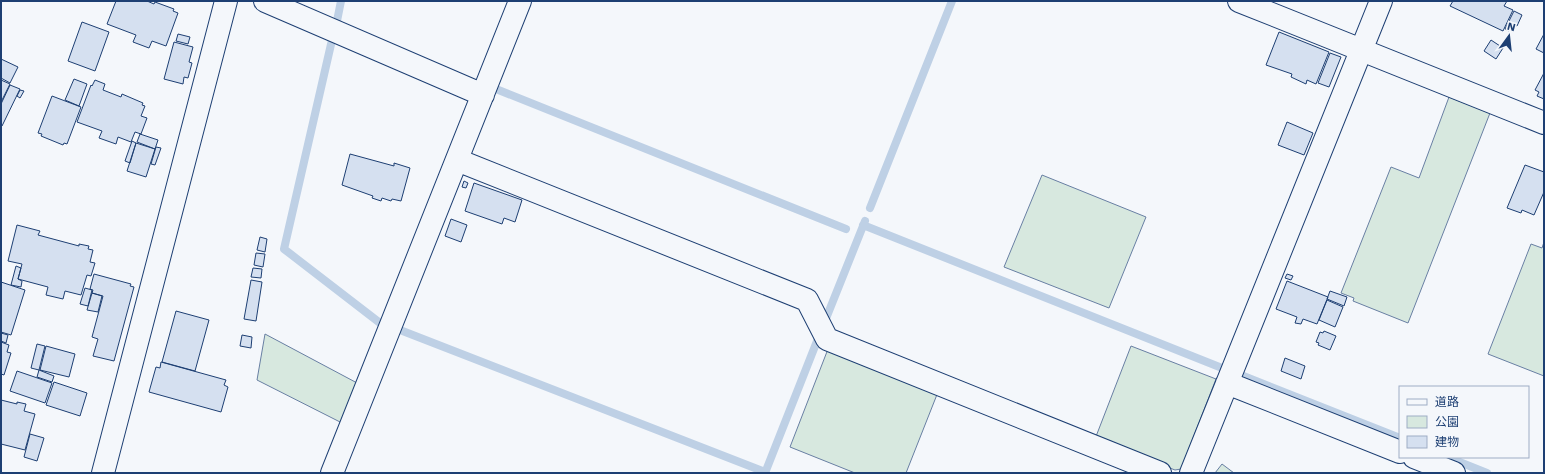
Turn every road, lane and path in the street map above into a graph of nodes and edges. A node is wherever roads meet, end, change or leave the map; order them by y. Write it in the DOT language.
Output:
graph roads {
  1 [pos="226,1"];
  2 [pos="265,1"];
  3 [pos="520,1"];
  4 [pos="1239,1"];
  5 [pos="1381,1"];
  6 [pos="1361,50"];
  7 [pos="482,95"];
  8 [pos="1544,123"];
  9 [pos="457,160"];
  10 [pos="1227,383"];
  11 [pos="1399,452"];
  12 [pos="1416,458"];
  13 [pos="103,473"];
  14 [pos="332,473"];
  15 [pos="1160,473"];
  16 [pos="1190,473"];
  17 [pos="1454,473"];
  1 -- 13 [label="street"];
  2 -- 7 [label="street"];
  3 -- 7 [label="street"];
  4 -- 6 [label="street"];
  5 -- 6 [label="street"];
  6 -- 8 [label="street"];
  6 -- 10 [label="street"];
  7 -- 9 [label="street"];
  9 -- 14 [label="street"];
  9 -- 15 [label="street"];
  10 -- 11 [label="street"];
  10 -- 16 [label="street"];
  12 -- 17 [label="street"];
}
